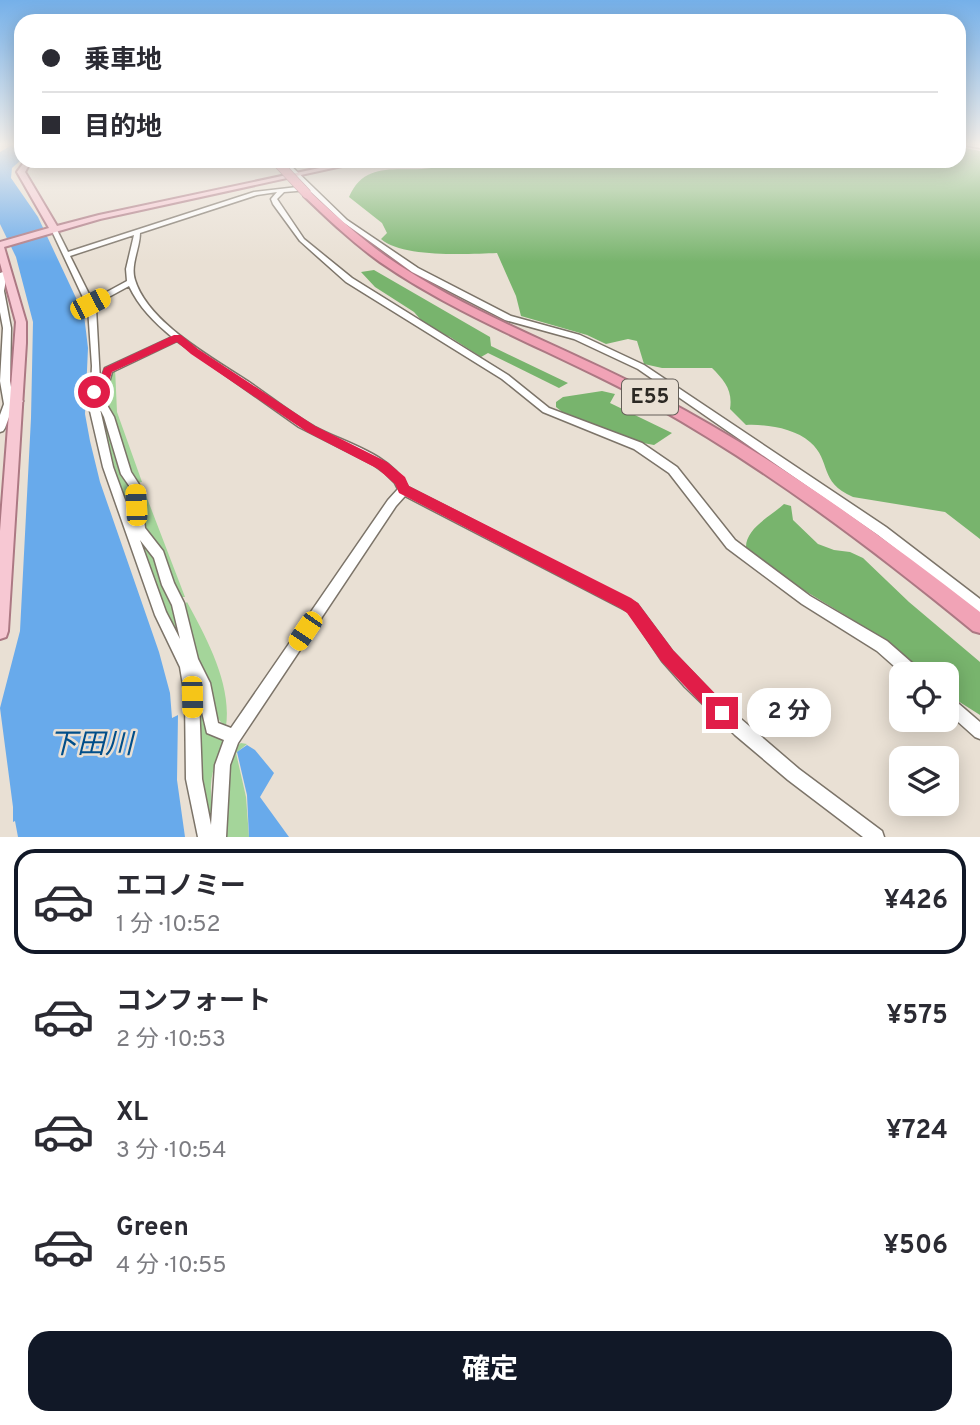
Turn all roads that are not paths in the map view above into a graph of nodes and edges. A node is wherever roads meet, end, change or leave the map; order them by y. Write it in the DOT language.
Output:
graph roads {
  1 [pos="28,184"];
  2 [pos="253,184"];
  3 [pos="301,184"];
  4 [pos="304,184"];
  5 [pos="282,191"];
  6 [pos="309,191"];
  7 [pos="54,229"];
  8 [pos="137,233"];
  9 [pos="1,245"];
  10 [pos="66,255"];
  11 [pos="4,272"];
  12 [pos="131,282"];
  13 [pos="90,304"];
  14 [pos="178,337"];
  15 [pos="97,399"];
  16 [pos="13,403"];
  17 [pos="0,428"];
  18 [pos="404,490"];
  19 [pos="135,528"];
  20 [pos="3,563"];
  21 [pos="980,607"];
  22 [pos="980,624"];
  23 [pos="0,632"];
  24 [pos="900,662"];
  25 [pos="189,663"];
  26 [pos="959,714"];
  27 [pos="980,732"];
  28 [pos="232,736"];
  29 [pos="206,837"];
  30 [pos="218,837"];
  31 [pos="876,837"];
  1 -- 7 [label="main road"];
  2 -- 7 [label="main road"];
  3 -- 6 [label="highway, E55, bridge"];
  4 -- 6 [label="street"];
  5 -- 6 [label="street"];
  5 -- 8 [label="street"];
  5 -- 24 [label="street"];
  6 -- 21 [label="street"];
  6 -- 22 [label="highway, E55"];
  7 -- 9 [label="main road"];
  7 -- 10 [label="street"];
  8 -- 10 [label="street"];
  8 -- 12 [label="street"];
  9 -- 11 [label="main road"];
  10 -- 13 [label="street"];
  11 -- 16 [label="main road"];
  12 -- 13 [label="street"];
  12 -- 14 [label="street"];
  13 -- 15 [label="street"];
  14 -- 15 [label="street"];
  14 -- 18 [label="street"];
  15 -- 19 [label="street"];
  15 -- 19 [label="street"];
  16 -- 17 [label="street"];
  16 -- 20 [label="main road"];
  18 -- 28 [label="street"];
  18 -- 31 [label="street"];
  19 -- 25 [label="street"];
  19 -- 25 [label="street"];
  20 -- 23 [label="main road"];
  25 -- 28 [label="street"];
  25 -- 29 [label="street"];
  26 -- 27 [label="street"];
  28 -- 30 [label="street"];
}
